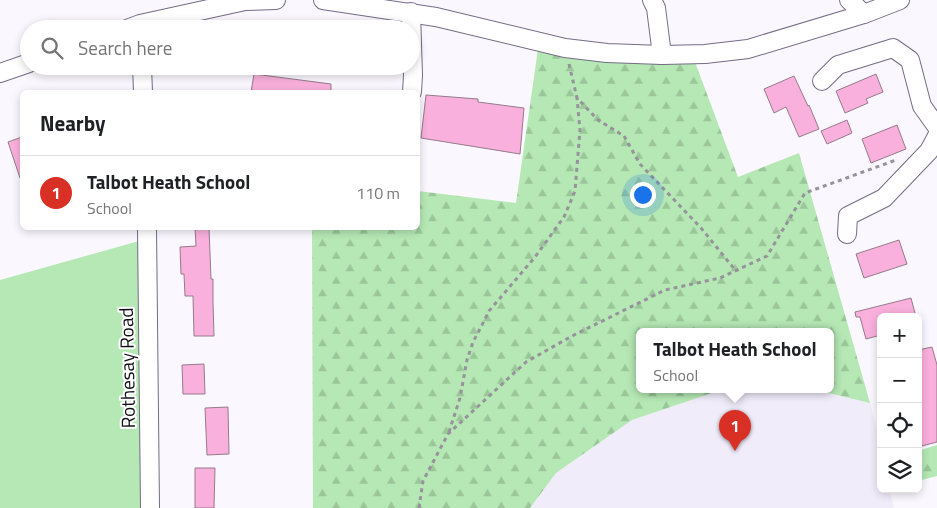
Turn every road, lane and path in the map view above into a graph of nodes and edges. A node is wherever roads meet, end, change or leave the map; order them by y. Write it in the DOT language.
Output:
graph roads {
  1 [pos="276,0"];
  2 [pos="323,0"];
  3 [pos="652,0"];
  4 [pos="848,0"];
  5 [pos="900,0"];
  6 [pos="411,12"];
  7 [pos="864,14"];
  8 [pos="167,20"];
  9 [pos="411,20"];
  10 [pos="565,48"];
  11 [pos="662,55"];
  12 [pos="20,65"];
  13 [pos="0,73"];
  14 [pos="143,75"];
  15 [pos="413,75"];
  16 [pos="822,81"];
  17 [pos="144,90"];
  18 [pos="412,90"];
  19 [pos="577,98"];
  20 [pos="937,127"];
  21 [pos="937,136"];
  22 [pos="903,158"];
  23 [pos="147,230"];
  24 [pos="846,234"];
  25 [pos="736,271"];
  26 [pos="448,434"];
  27 [pos="150,508"];
  28 [pos="419,508"];
  1 -- 8 [label="street"];
  2 -- 6 [label="street"];
  3 -- 11 [label="street"];
  4 -- 7 [label="street"];
  5 -- 7 [label="street"];
  6 -- 9 [label="street"];
  6 -- 10 [label="street"];
  7 -- 11 [label="street"];
  10 -- 11 [label="street"];
  10 -- 19 [label="path"];
  12 -- 13 [label="street"];
  14 -- 17 [label="street"];
  15 -- 18 [label="street"];
  16 -- 20 [label="street"];
  19 -- 25 [label="path"];
  19 -- 26 [label="path"];
  21 -- 24 [label="street"];
  22 -- 25 [label="path"];
  23 -- 27 [label="street, Rothesay Road"];
  25 -- 26 [label="path"];
  26 -- 28 [label="path"];
}
